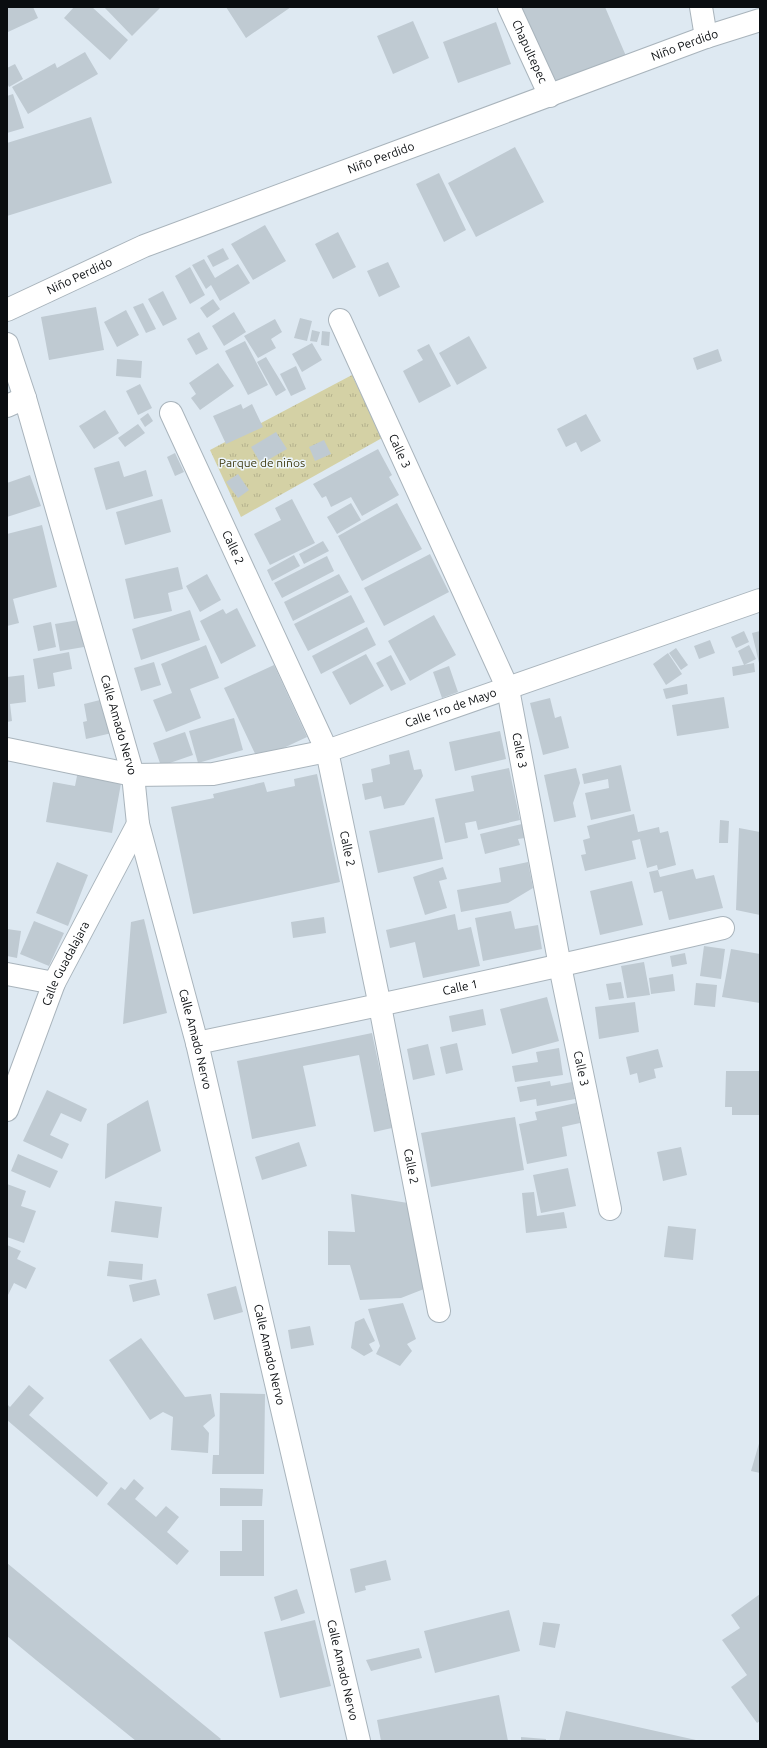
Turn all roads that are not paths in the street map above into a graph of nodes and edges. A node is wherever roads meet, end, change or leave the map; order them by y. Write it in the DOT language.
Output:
graph roads {
  1 [pos="508,7"];
  2 [pos="701,7"];
  3 [pos="760,20"];
  4 [pos="706,37"];
  5 [pos="550,96"];
  6 [pos="7,310"];
  7 [pos="340,320"];
  8 [pos="7,344"];
  9 [pos="16,402"];
  10 [pos="171,413"];
  11 [pos="760,600"];
  12 [pos="508,688"];
  13 [pos="7,749"];
  14 [pos="326,751"];
  15 [pos="133,775"];
  16 [pos="138,824"];
  17 [pos="723,928"];
  18 [pos="560,966"];
  19 [pos="7,974"];
  20 [pos="54,983"];
  21 [pos="380,1006"];
  22 [pos="197,1043"];
  23 [pos="7,1110"];
  24 [pos="610,1210"];
  25 [pos="439,1311"];
  26 [pos="359,1741"];
  1 -- 5 [label="street, Chapultepec"];
  2 -- 4 [label="street"];
  3 -- 4 [label="street, Niño Perdido"];
  4 -- 5 [label="street, Niño Perdido"];
  5 -- 6 [label="street, Niño Perdido"];
  7 -- 12 [label="street, Calle 3"];
  8 -- 9 [label="street, Calle Amado Nervo"];
  9 -- 15 [label="street, Calle Amado Nervo"];
  10 -- 14 [label="street, Calle 2"];
  11 -- 12 [label="street, Calle 1ro de Mayo"];
  12 -- 14 [label="street, Calle 1ro de Mayo"];
  12 -- 18 [label="street, Calle 3"];
  13 -- 15 [label="street, Calle 1ro de Mayo"];
  14 -- 15 [label="street, Calle 1ro de Mayo"];
  14 -- 21 [label="street, Calle 2"];
  15 -- 16 [label="street, Calle Amado Nervo"];
  16 -- 20 [label="street, Calle Guadalajara"];
  16 -- 22 [label="street, Calle Amado Nervo"];
  17 -- 18 [label="street, Calle 1"];
  18 -- 21 [label="street, Calle 1"];
  18 -- 24 [label="street, Calle 3"];
  19 -- 20 [label="street"];
  20 -- 23 [label="street, Calle Guadalajara"];
  21 -- 22 [label="street, Calle 1"];
  21 -- 25 [label="street, Calle 2"];
  22 -- 26 [label="street, Calle Amado Nervo"];
}
